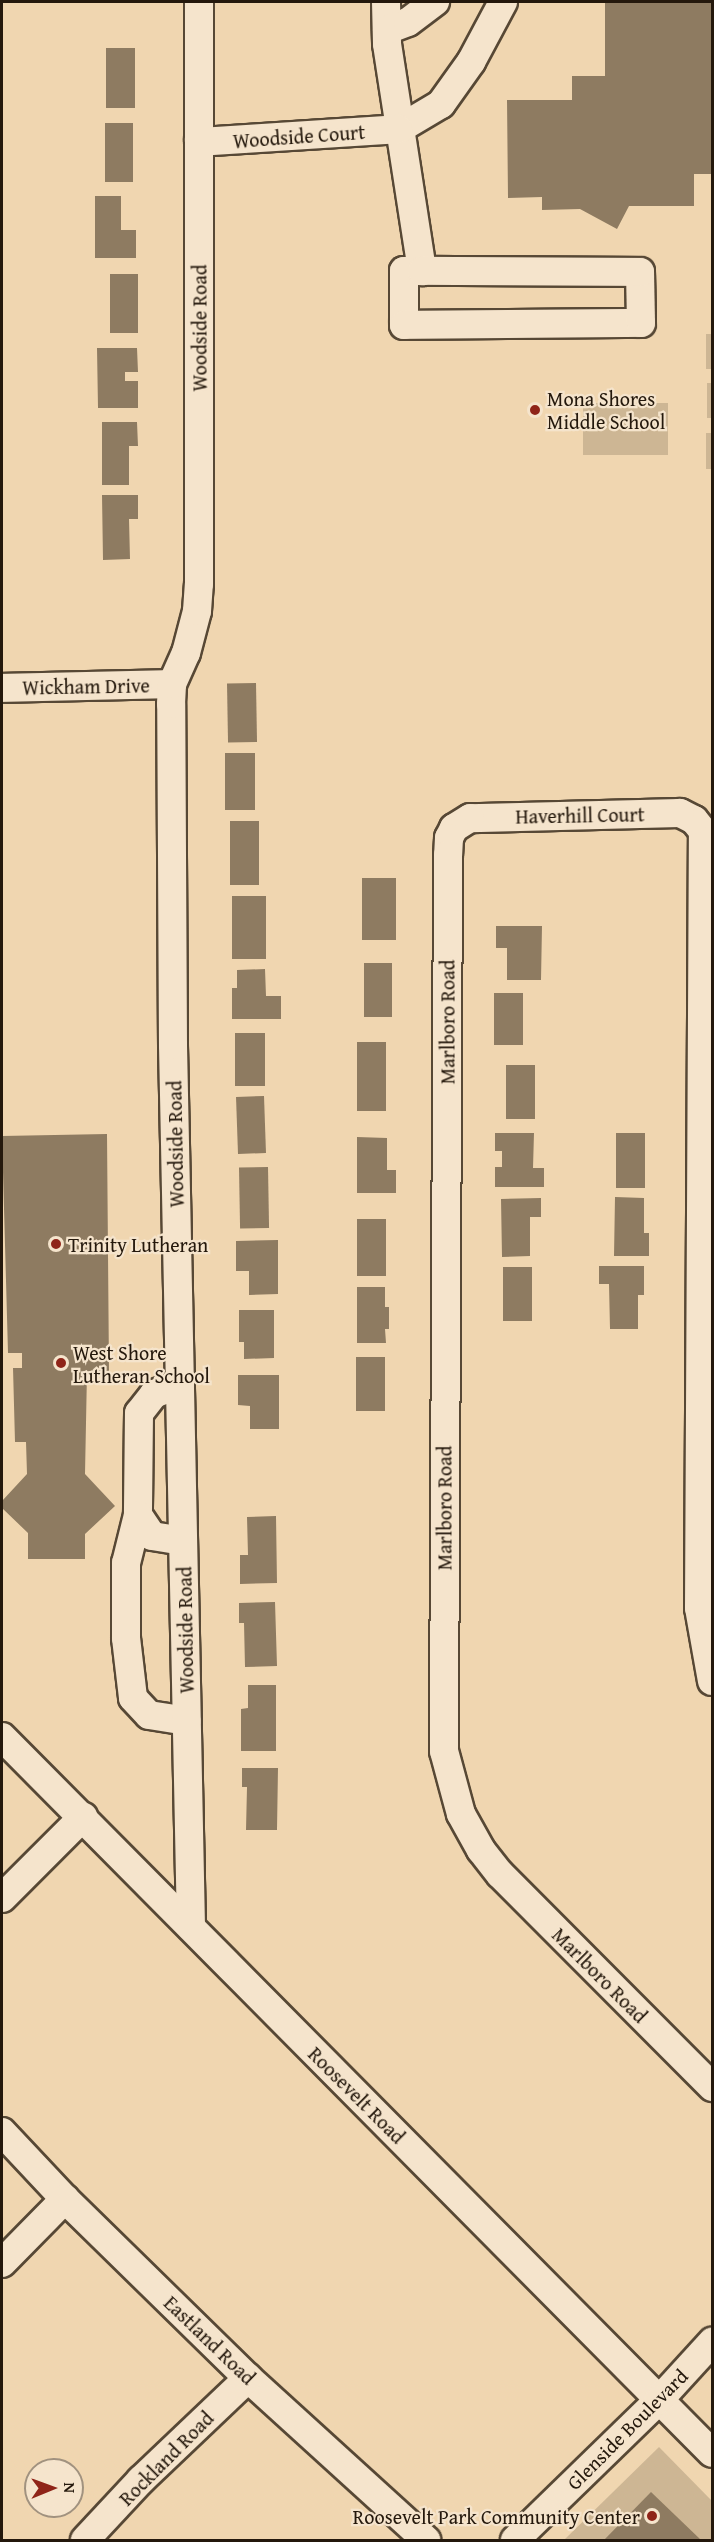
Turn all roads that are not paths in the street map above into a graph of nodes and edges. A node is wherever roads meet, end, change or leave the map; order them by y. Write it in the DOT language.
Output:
graph roads {
  1 [pos="200,2"];
  2 [pos="386,2"];
  3 [pos="435,2"];
  4 [pos="503,2"];
  5 [pos="387,30"];
  6 [pos="399,129"];
  7 [pos="199,142"];
  8 [pos="422,271"];
  9 [pos="186,653"];
  10 [pos="172,684"];
  11 [pos="2,688"];
  12 [pos="454,828"];
  13 [pos="180,1384"];
  14 [pos="138,1515"];
  15 [pos="183,1541"];
  16 [pos="712,1681"];
  17 [pos="187,1721"];
  18 [pos="2,1737"];
  19 [pos="83,1817"];
  20 [pos="2,1898"];
  21 [pos="190,1927"];
  22 [pos="712,2087"];
  23 [pos="2,2132"];
  24 [pos="65,2199"];
  25 [pos="2,2263"];
  26 [pos="712,2342"];
  27 [pos="248,2378"];
  28 [pos="659,2400"];
  29 [pos="712,2453"];
  30 [pos="86,2541"];
  31 [pos="426,2541"];
  32 [pos="515,2541"];
  1 -- 7 [label="street, Woodside Road"];
  2 -- 5 [label="street"];
  3 -- 5 [label="street"];
  4 -- 6 [label="street"];
  5 -- 6 [label="street"];
  6 -- 7 [label="street, Woodside Court"];
  6 -- 8 [label="street"];
  7 -- 9 [label="street, Woodside Road"];
  8 -- 8 [label="street"];
  9 -- 10 [label="street, Wickham Drive"];
  10 -- 11 [label="street, Wickham Drive"];
  10 -- 13 [label="street, Woodside Road"];
  12 -- 16 [label="street, Haverhill Court"];
  12 -- 22 [label="street, Marlboro Road"];
  13 -- 14 [label="street"];
  13 -- 15 [label="street, Woodside Road"];
  14 -- 15 [label="street"];
  14 -- 17 [label="street"];
  15 -- 17 [label="street, Woodside Road"];
  17 -- 21 [label="street, Woodside Road"];
  18 -- 19 [label="street, Roosevelt Road"];
  19 -- 20 [label="street"];
  19 -- 21 [label="street, Roosevelt Road"];
  21 -- 28 [label="street, Roosevelt Road"];
  23 -- 24 [label="street, Eastland Road"];
  24 -- 25 [label="street"];
  24 -- 27 [label="street, Eastland Road"];
  26 -- 28 [label="street, Glenside Boulevard"];
  27 -- 30 [label="street, Rockland Road"];
  27 -- 31 [label="street, Eastland Road"];
  28 -- 29 [label="street, Roosevelt Road"];
  28 -- 32 [label="street, Glenside Boulevard"];
}
